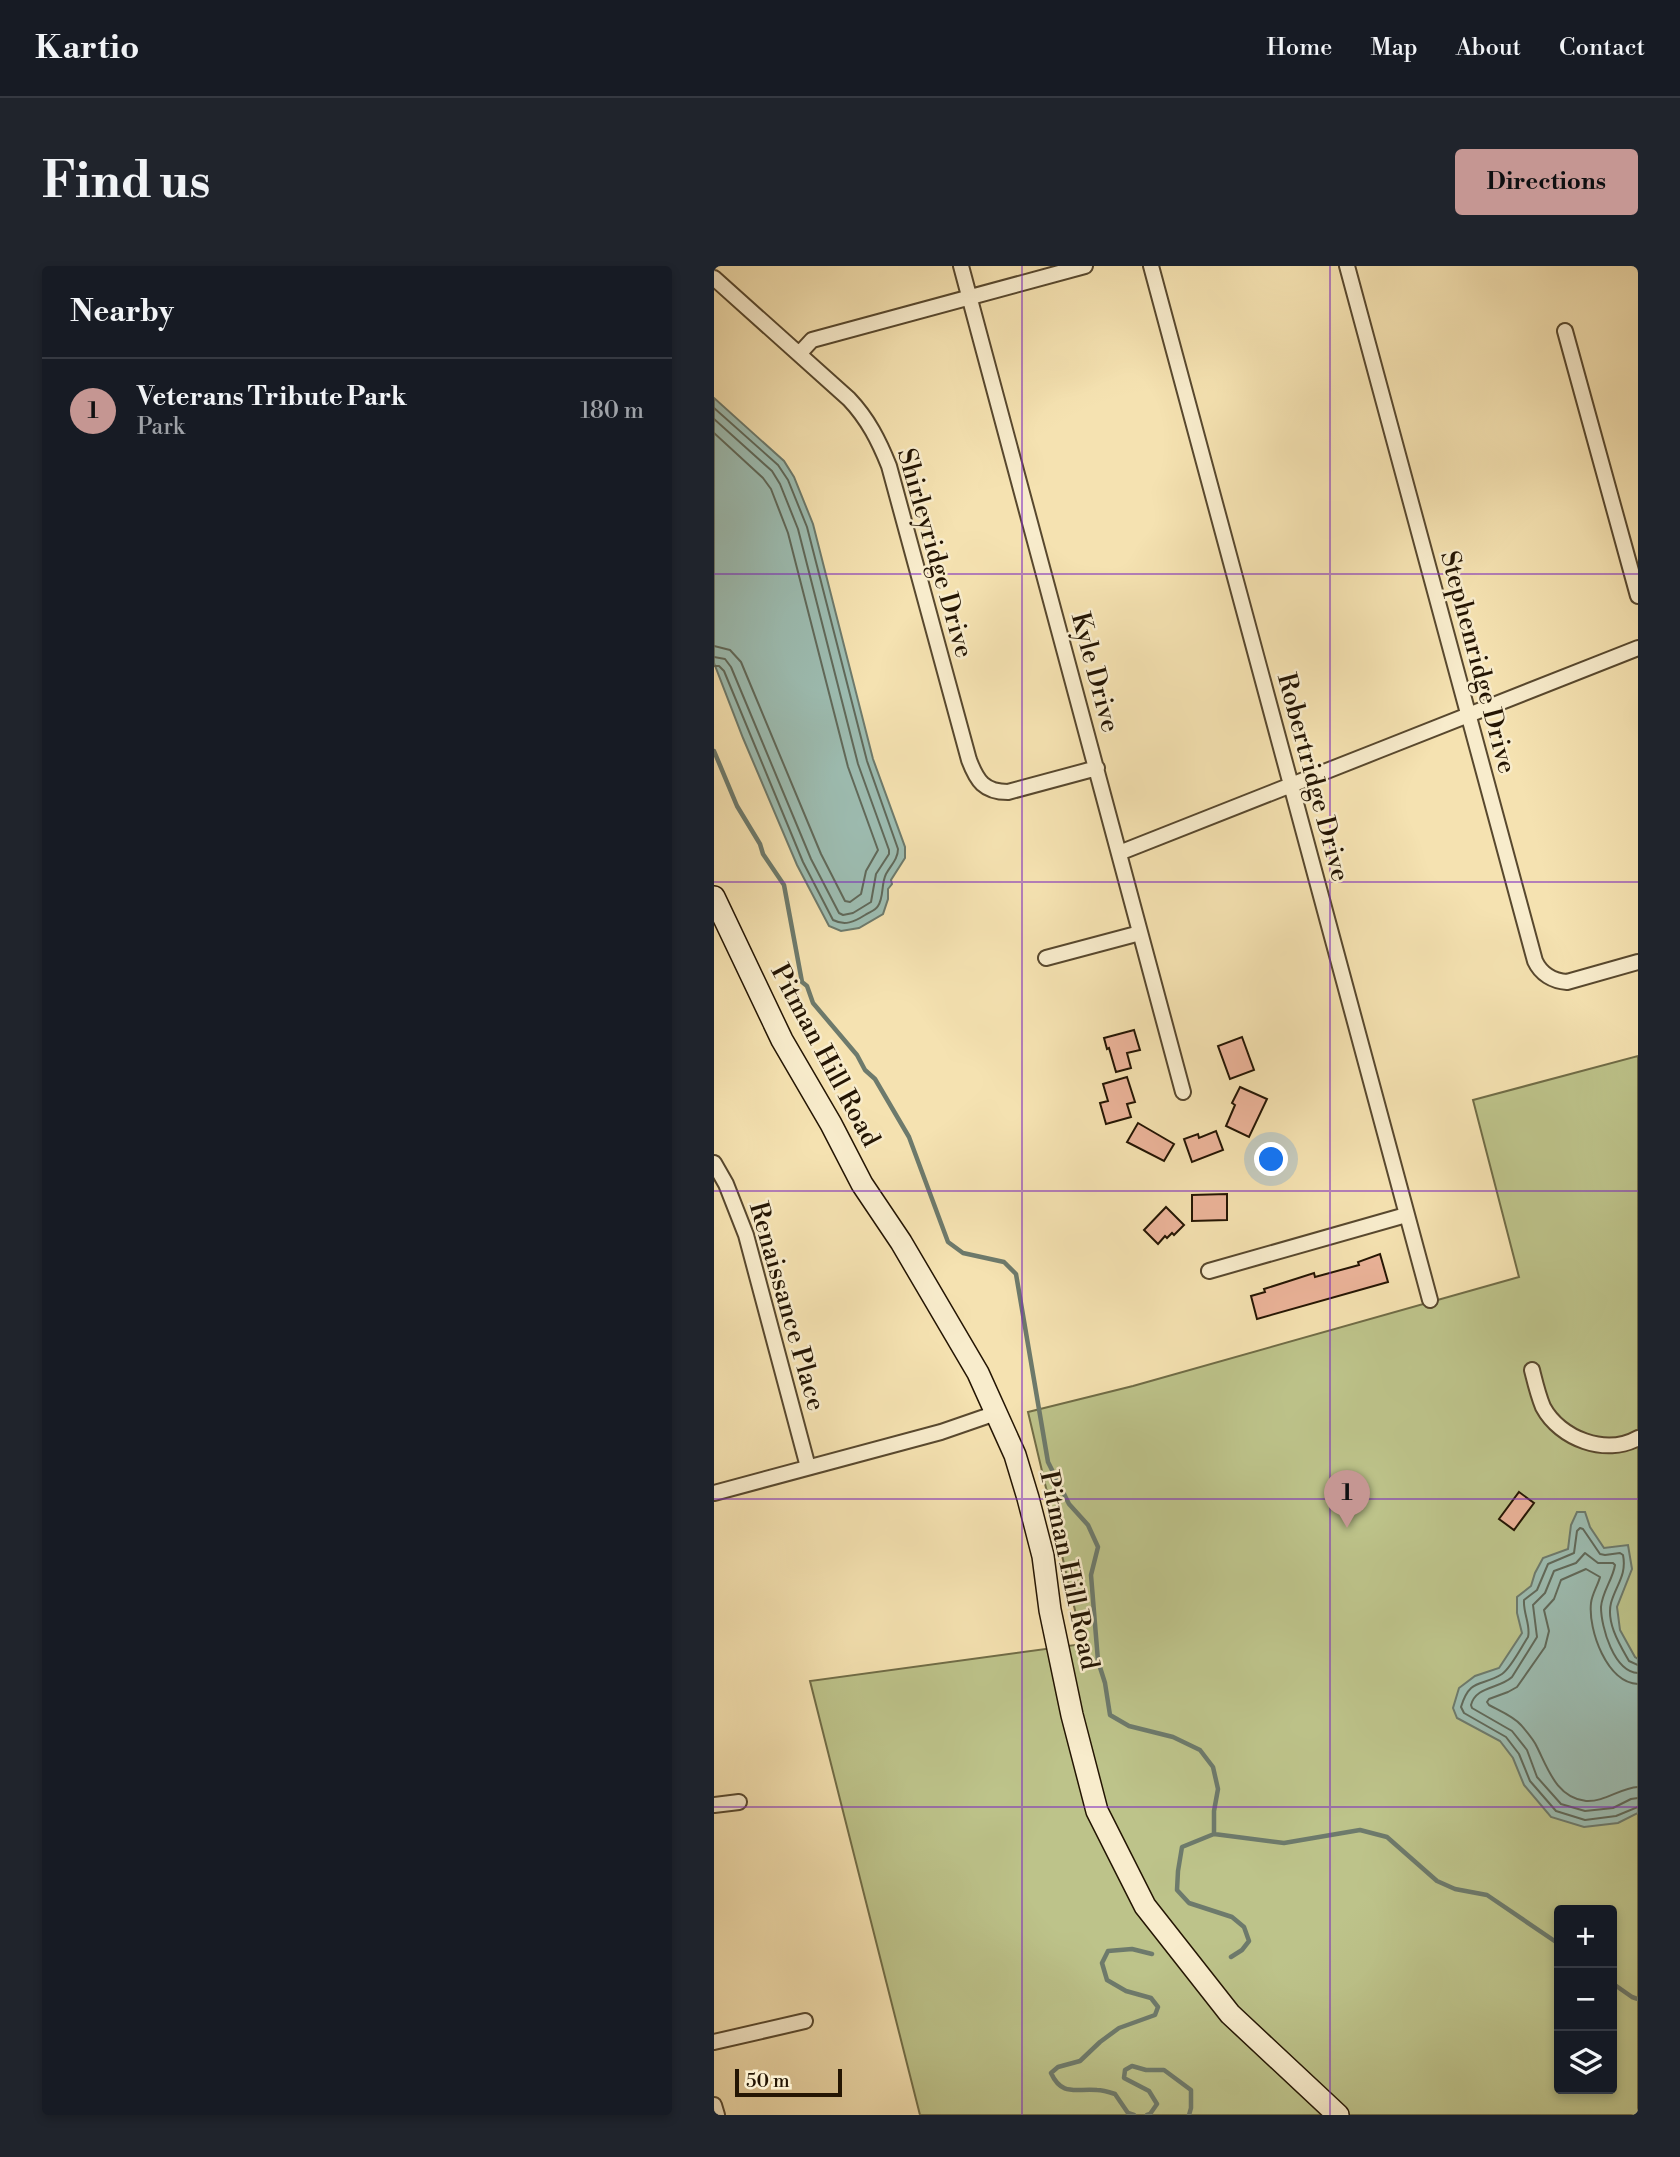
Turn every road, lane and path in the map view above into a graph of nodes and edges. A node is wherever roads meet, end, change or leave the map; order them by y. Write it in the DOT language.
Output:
graph roads {
  1 [pos="961,266"];
  2 [pos="1085,266"];
  3 [pos="1151,266"];
  4 [pos="1347,266"];
  5 [pos="714,278"];
  6 [pos="969,297"];
  7 [pos="1565,331"];
  8 [pos="799,354"];
  9 [pos="1638,596"];
  10 [pos="1638,648"];
  11 [pos="1468,714"];
  12 [pos="1097,768"];
  13 [pos="1292,786"];
  14 [pos="1119,853"];
  15 [pos="714,897"];
  16 [pos="1140,933"];
  17 [pos="1046,958"];
  18 [pos="1638,962"];
  19 [pos="1182,1092"];
  20 [pos="714,1163"];
  21 [pos="1406,1215"];
  22 [pos="1209,1270"];
  23 [pos="1430,1300"];
  24 [pos="1532,1370"];
  25 [pos="996,1413"];
  26 [pos="1638,1438"];
  27 [pos="808,1467"];
  28 [pos="714,1493"];
  29 [pos="739,1802"];
  30 [pos="714,1805"];
  31 [pos="804,2021"];
  32 [pos="714,2042"];
  33 [pos="714,2105"];
  34 [pos="717,2115"];
  35 [pos="1338,2115"];
  1 -- 6 [label="street, Kyle Drive"];
  2 -- 6 [label="street"];
  3 -- 13 [label="street, Robertridge Drive"];
  4 -- 11 [label="street, Stephenridge Drive"];
  5 -- 8 [label="street, Shirleyridge Drive"];
  6 -- 8 [label="street"];
  6 -- 12 [label="street, Kyle Drive"];
  7 -- 9 [label="street"];
  8 -- 12 [label="street, Shirleyridge Drive"];
  10 -- 11 [label="street"];
  11 -- 13 [label="street"];
  11 -- 18 [label="street, Stephenridge Drive"];
  12 -- 14 [label="street, Kyle Drive"];
  13 -- 14 [label="street"];
  13 -- 21 [label="street, Robertridge Drive"];
  14 -- 16 [label="street, Kyle Drive"];
  15 -- 25 [label="main road, Pitman Hill Road"];
  16 -- 17 [label="street"];
  16 -- 19 [label="street, Kyle Drive"];
  20 -- 27 [label="street, Renaissance Place"];
  21 -- 22 [label="street"];
  21 -- 23 [label="street, Robertridge Drive"];
  24 -- 26 [label="street"];
  25 -- 27 [label="street"];
  25 -- 35 [label="main road, Pitman Hill Road"];
  27 -- 28 [label="street"];
  29 -- 30 [label="street"];
  31 -- 32 [label="street"];
  33 -- 34 [label="street"];
}
